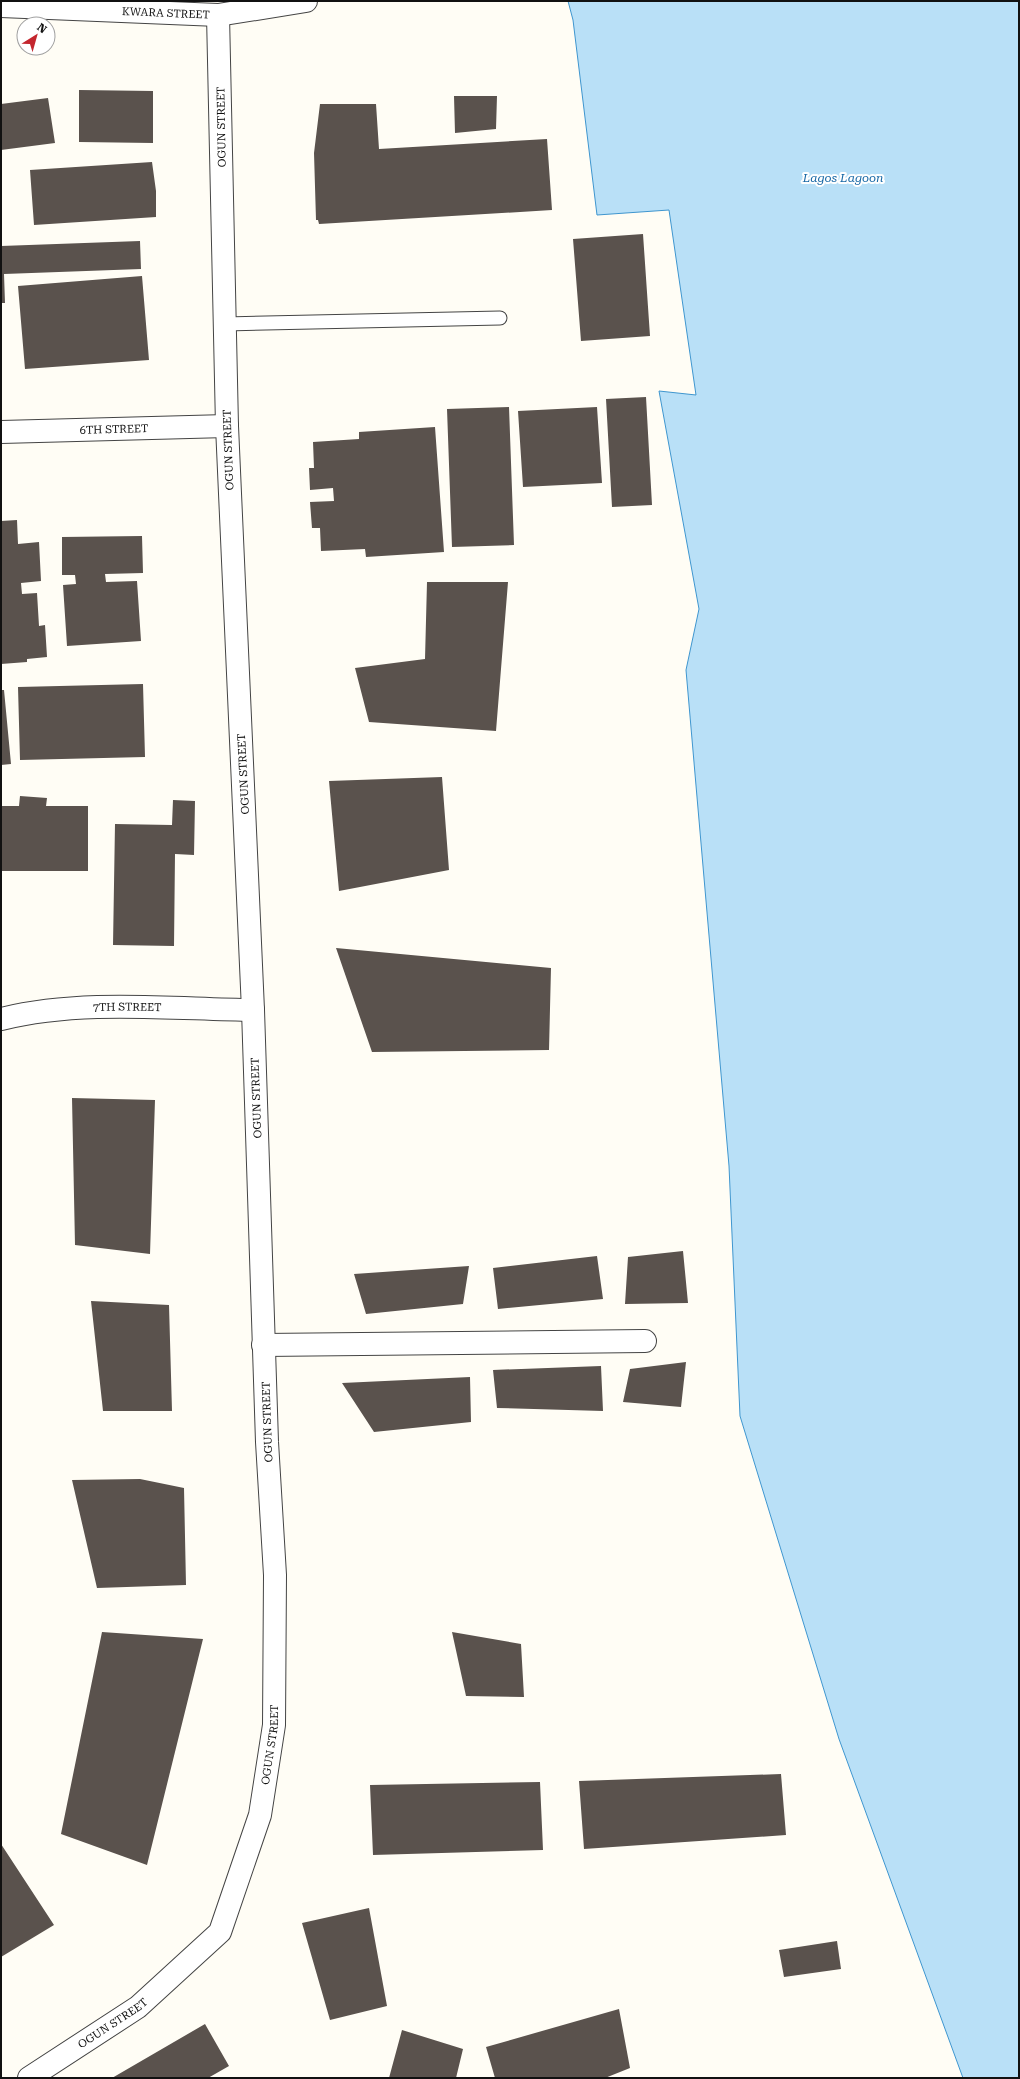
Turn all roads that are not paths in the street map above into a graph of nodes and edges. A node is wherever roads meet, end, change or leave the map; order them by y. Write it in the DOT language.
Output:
graph roads {
  1 [pos="306,1"];
  2 [pos="1,6"];
  3 [pos="218,15"];
  4 [pos="500,318"];
  5 [pos="225,324"];
  6 [pos="227,426"];
  7 [pos="1,432"];
  8 [pos="253,1010"];
  9 [pos="1,1019"];
  10 [pos="645,1342"];
  11 [pos="263,1345"];
  12 [pos="29,2078"];
  1 -- 3 [label="street, KWARA STREET"];
  2 -- 3 [label="street, KWARA STREET"];
  3 -- 5 [label="street, OGUN STREET"];
  4 -- 5 [label="lane"];
  5 -- 6 [label="street, OGUN STREET"];
  6 -- 7 [label="street, 6TH STREET"];
  6 -- 8 [label="street, OGUN STREET"];
  8 -- 9 [label="street, 7TH STREET"];
  8 -- 11 [label="street, OGUN STREET"];
  10 -- 11 [label="street"];
  11 -- 12 [label="street, OGUN STREET"];
}
